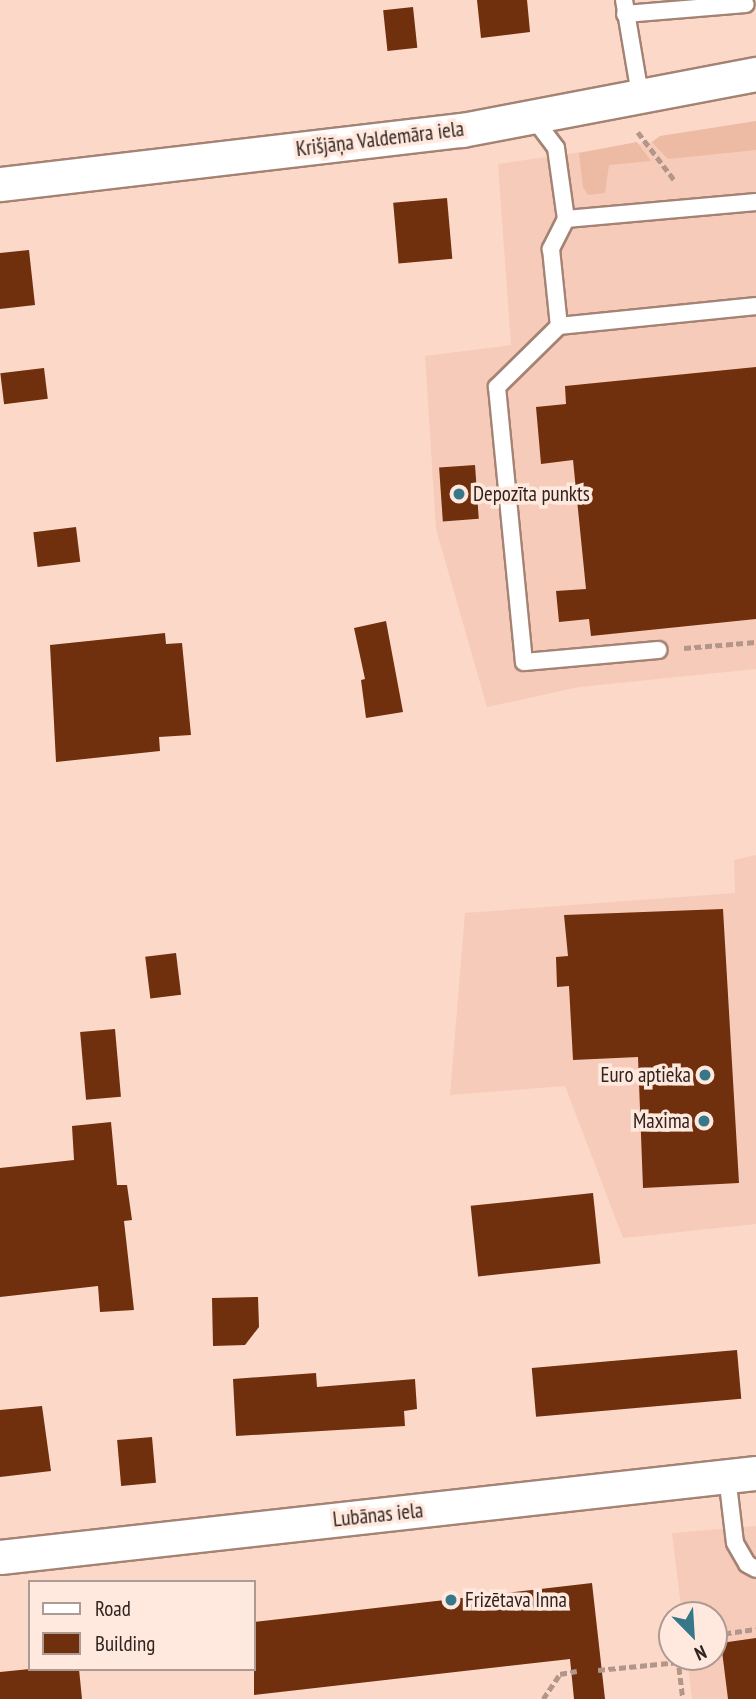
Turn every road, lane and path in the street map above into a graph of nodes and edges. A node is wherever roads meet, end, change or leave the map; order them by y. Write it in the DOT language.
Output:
graph roads {
  1 [pos="746,4"];
  2 [pos="624,7"];
  3 [pos="756,74"];
  4 [pos="640,94"];
  5 [pos="532,116"];
  6 [pos="638,132"];
  7 [pos="0,184"];
  8 [pos="756,202"];
  9 [pos="695,208"];
  10 [pos="566,219"];
  11 [pos="756,306"];
  12 [pos="559,326"];
  13 [pos="756,642"];
  14 [pos="658,650"];
  15 [pos="741,1474"];
  16 [pos="0,1557"];
  17 [pos="756,1569"];
  18 [pos="756,1629"];
  19 [pos="728,1632"];
  20 [pos="658,1663"];
  21 [pos="598,1670"];
  22 [pos="577,1671"];
  23 [pos="680,1671"];
  24 [pos="543,1699"];
  25 [pos="683,1699"];
  1 -- 2 [label="lane"];
  2 -- 4 [label="lane"];
  3 -- 4 [label="street, Krišjāņa Valdemāra iela"];
  4 -- 5 [label="street, Krišjāņa Valdemāra iela"];
  5 -- 7 [label="street, Krišjāņa Valdemāra iela"];
  5 -- 10 [label="lane"];
  6 -- 9 [label="path"];
  8 -- 9 [label="lane"];
  9 -- 10 [label="lane"];
  10 -- 12 [label="lane"];
  11 -- 12 [label="lane"];
  12 -- 14 [label="lane"];
  13 -- 14 [label="path"];
  15 -- 16 [label="street, Lubānas iela"];
  15 -- 17 [label="lane"];
  18 -- 19 [label="path"];
  20 -- 21 [label="path"];
  22 -- 24 [label="path"];
  23 -- 25 [label="path"];
}
